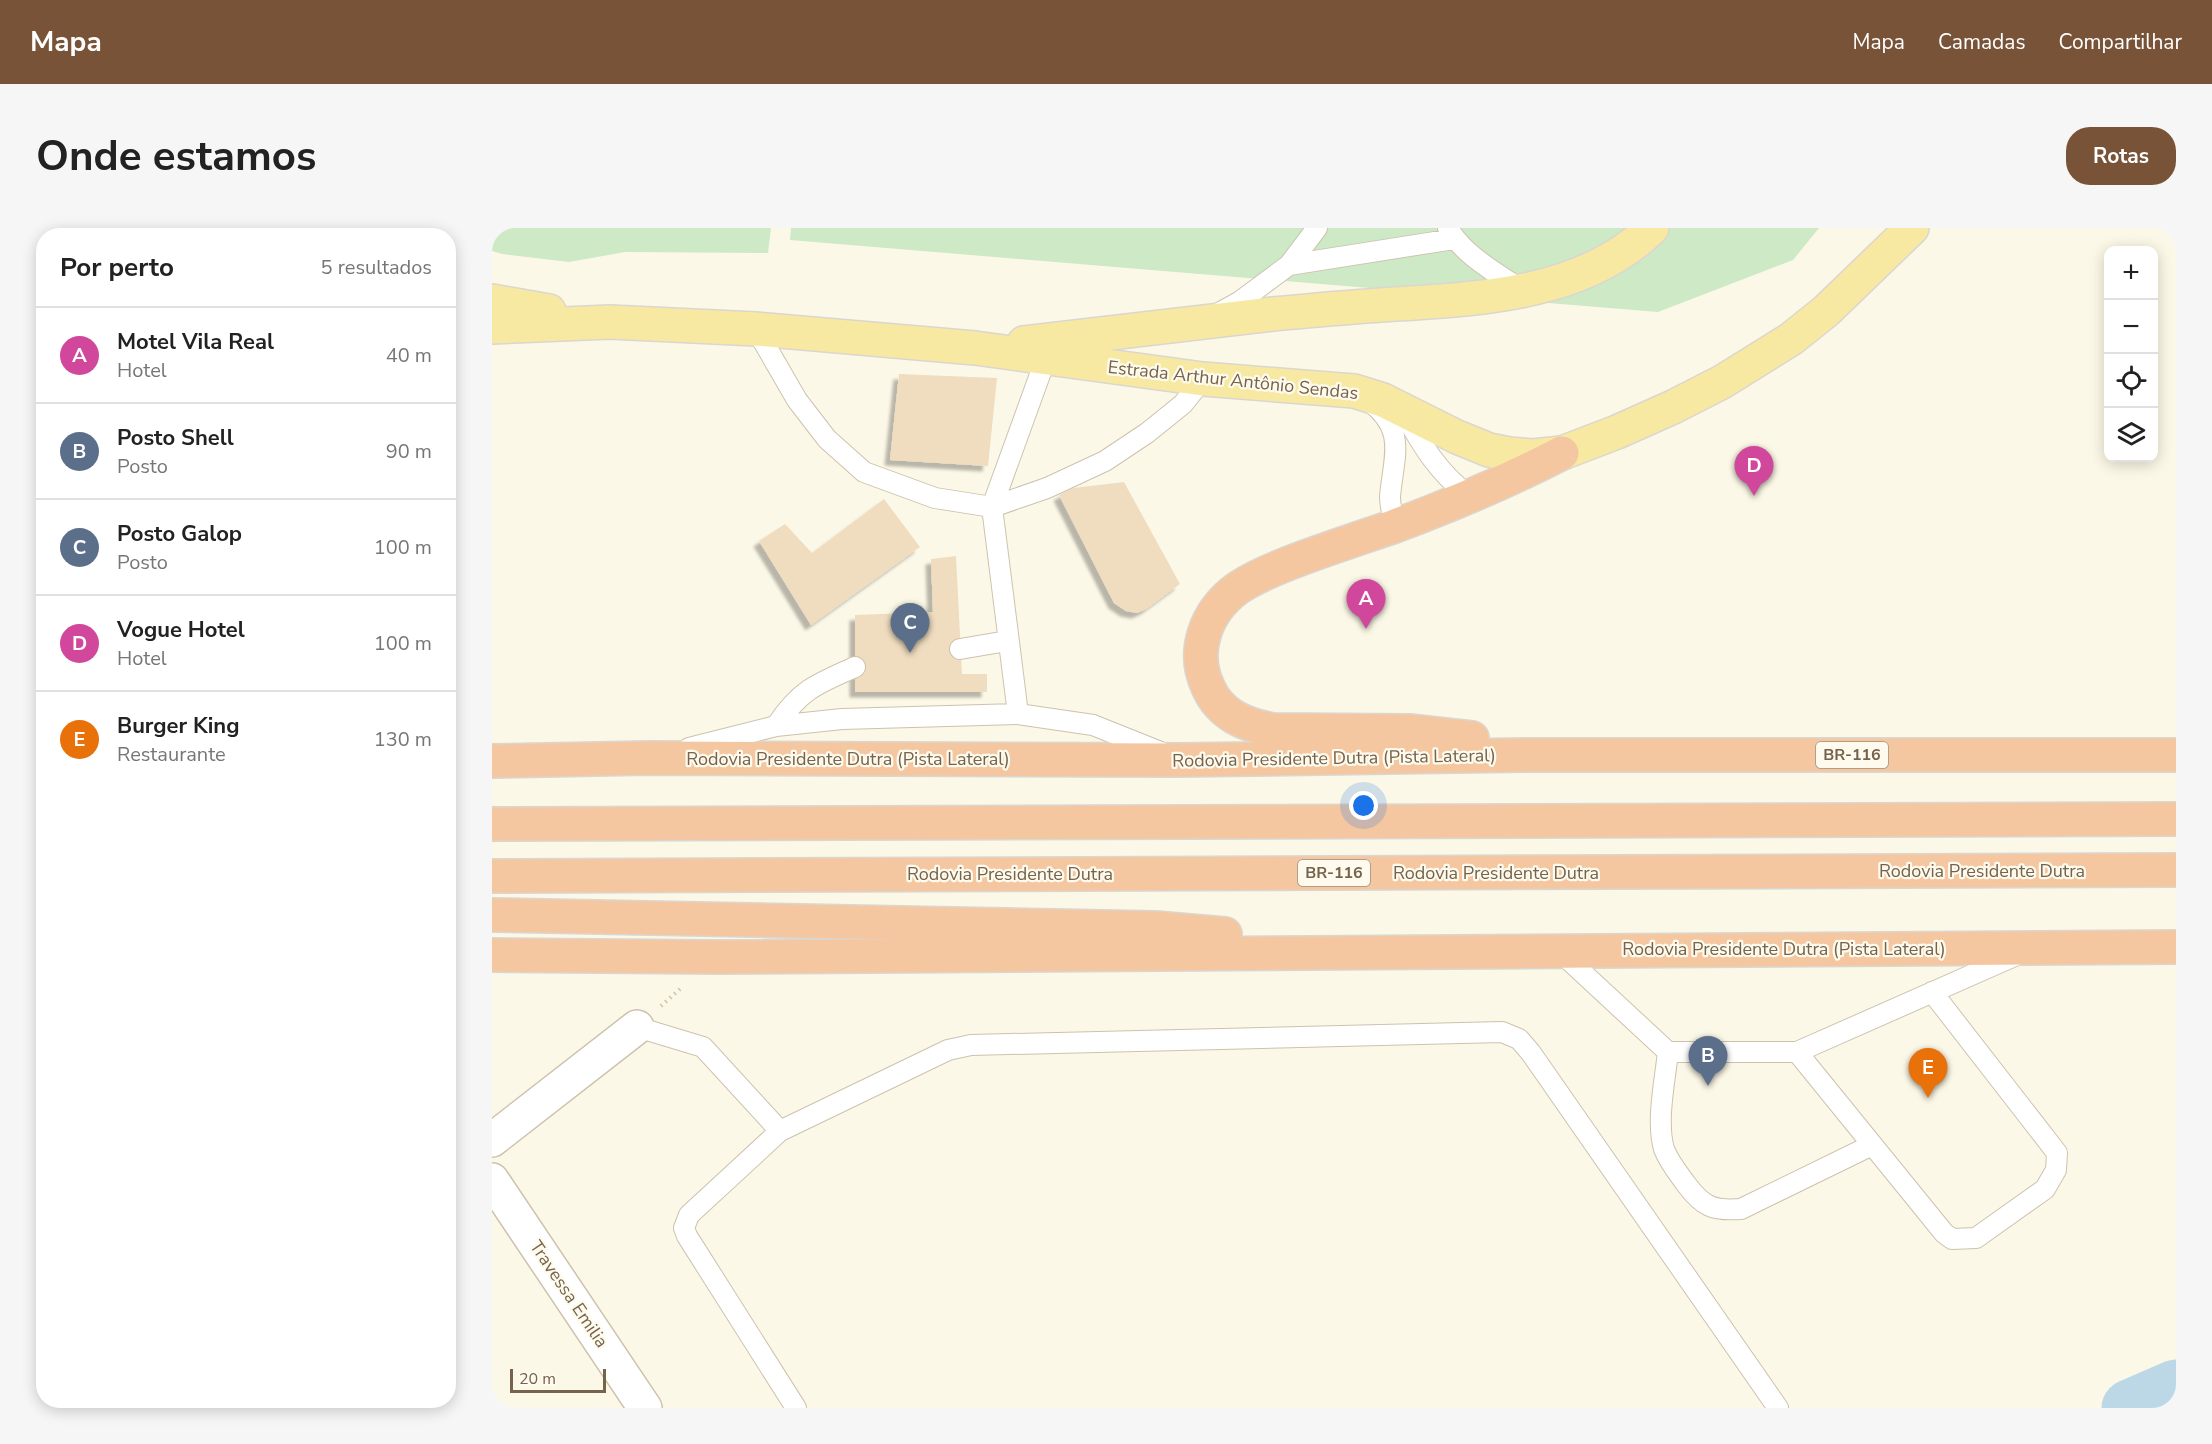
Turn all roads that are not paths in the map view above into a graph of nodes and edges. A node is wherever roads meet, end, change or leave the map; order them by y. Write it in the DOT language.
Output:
graph roads {
  1 [pos="1317,228"];
  2 [pos="1652,228"];
  3 [pos="1912,228"];
  4 [pos="1451,233"];
  5 [pos="1289,265"];
  6 [pos="1523,291"];
  7 [pos="492,301"];
  8 [pos="610,322"];
  9 [pos="1202,322"];
  10 [pos="492,327"];
  11 [pos="756,329"];
  12 [pos="975,348"];
  13 [pos="1046,358"];
  14 [pos="1203,379"];
  15 [pos="1354,391"];
  16 [pos="1403,410"];
  17 [pos="1562,453"];
  18 [pos="1469,496"];
  19 [pos="992,507"];
  20 [pos="1395,526"];
  21 [pos="1007,641"];
  22 [pos="960,649"];
  23 [pos="855,667"];
  24 [pos="1018,714"];
  25 [pos="776,726"];
  26 [pos="1528,755"];
  27 [pos="2176,755"];
  28 [pos="648,758"];
  29 [pos="1179,760"];
  30 [pos="492,761"];
  31 [pos="2176,819"];
  32 [pos="492,824"];
  33 [pos="2176,870"];
  34 [pos="492,876"];
  35 [pos="492,915"];
  36 [pos="2035,947"];
  37 [pos="2176,947"];
  38 [pos="1558,950"];
  39 [pos="1435,952"];
  40 [pos="492,955"];
  41 [pos="590,956"];
  42 [pos="492,969"];
  43 [pos="1932,992"];
  44 [pos="637,1027"];
  45 [pos="1668,1052"];
  46 [pos="1797,1052"];
  47 [pos="780,1131"];
  48 [pos="492,1140"];
  49 [pos="1872,1145"];
  50 [pos="492,1180"];
  51 [pos="645,1408"];
  52 [pos="796,1408"];
  53 [pos="1778,1408"];
  1 -- 5 [label="lane"];
  2 -- 6 [label="main road, Estrada Arthur Antônio Sendas"];
  3 -- 17 [label="main road, Estrada Arthur Antônio Sendas"];
  4 -- 5 [label="lane"];
  4 -- 6 [label="lane"];
  5 -- 9 [label="lane"];
  6 -- 9 [label="main road, Estrada Arthur Antônio Sendas"];
  7 -- 8 [label="main road, Estrada Arthur Antônio Sendas"];
  8 -- 10 [label="main road, Estrada Arthur Antônio Sendas"];
  8 -- 11 [label="main road, Estrada Arthur Antônio Sendas"];
  9 -- 12 [label="main road, Estrada Arthur Antônio Sendas"];
  11 -- 12 [label="main road, Estrada Arthur Antônio Sendas"];
  11 -- 19 [label="lane"];
  12 -- 13 [label="main road, Estrada Arthur Antônio Sendas"];
  13 -- 14 [label="main road, Estrada Arthur Antônio Sendas"];
  13 -- 19 [label="lane"];
  14 -- 15 [label="main road, Estrada Arthur Antônio Sendas"];
  14 -- 19 [label="lane"];
  15 -- 16 [label="main road, Estrada Arthur Antônio Sendas"];
  15 -- 20 [label="lane"];
  16 -- 17 [label="main road, Estrada Arthur Antônio Sendas"];
  16 -- 18 [label="lane"];
  17 -- 18 [label="highway"];
  18 -- 20 [label="highway"];
  19 -- 21 [label="lane"];
  20 -- 26 [label="highway"];
  21 -- 22 [label="lane"];
  21 -- 24 [label="lane"];
  23 -- 25 [label="lane"];
  24 -- 25 [label="lane"];
  24 -- 29 [label="lane"];
  25 -- 28 [label="lane"];
  26 -- 27 [label="highway, Rodovia Presidente Dutra (Pista Lateral) / BR-116"];
  26 -- 29 [label="highway, Rodovia Presidente Dutra (Pista Lateral) / BR-116"];
  28 -- 29 [label="highway, Rodovia Presidente Dutra (Pista Lateral) / BR-116"];
  28 -- 30 [label="highway, Rodovia Presidente Dutra (Pista Lateral) / BR-116"];
  31 -- 32 [label="highway"];
  33 -- 34 [label="highway, Rodovia Presidente Dutra / BR-116"];
  35 -- 39 [label="highway"];
  36 -- 37 [label="highway, Rodovia Presidente Dutra (Pista Lateral)"];
  36 -- 38 [label="highway, Rodovia Presidente Dutra (Pista Lateral)"];
  36 -- 43 [label="lane"];
  38 -- 39 [label="highway, Rodovia Presidente Dutra (Pista Lateral)"];
  38 -- 45 [label="lane"];
  39 -- 41 [label="highway, Rodovia Presidente Dutra (Pista Lateral)"];
  40 -- 41 [label="highway, Rodovia Presidente Dutra (Pista Lateral)"];
  41 -- 42 [label="lane"];
  43 -- 46 [label="lane"];
  43 -- 49 [label="lane"];
  44 -- 47 [label="lane"];
  44 -- 48 [label="street"];
  45 -- 46 [label="lane"];
  45 -- 49 [label="lane"];
  46 -- 49 [label="lane"];
  47 -- 52 [label="lane"];
  47 -- 53 [label="lane"];
  50 -- 51 [label="street, Travessa Emilia"];
}
